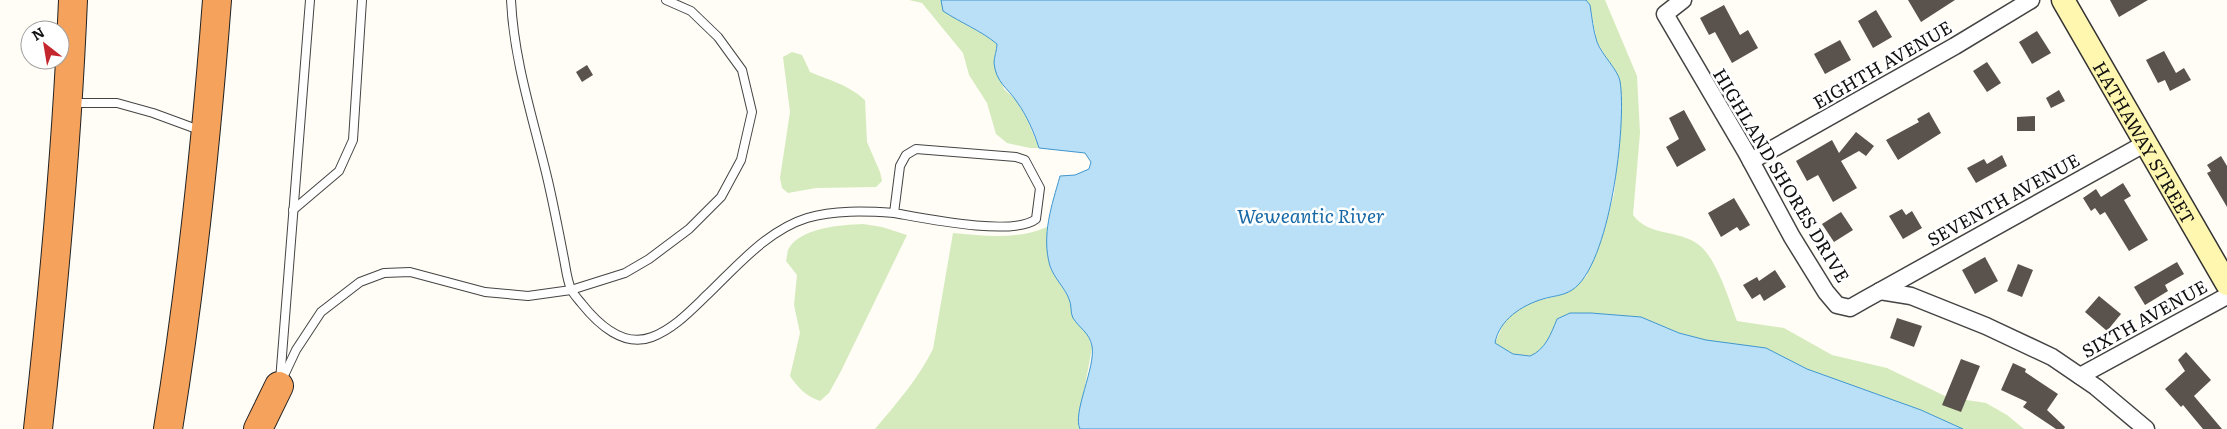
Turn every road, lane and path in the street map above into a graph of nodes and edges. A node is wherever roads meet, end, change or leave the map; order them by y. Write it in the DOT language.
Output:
graph roads {
  1 [pos="73,0"];
  2 [pos="217,0"];
  3 [pos="310,0"];
  4 [pos="362,0"];
  5 [pos="511,0"];
  6 [pos="666,0"];
  7 [pos="1682,0"];
  8 [pos="2031,0"];
  9 [pos="2063,0"];
  10 [pos="68,103"];
  11 [pos="207,133"];
  12 [pos="2146,143"];
  13 [pos="1751,162"];
  14 [pos="293,210"];
  15 [pos="894,213"];
  16 [pos="2227,284"];
  17 [pos="571,290"];
  18 [pos="1880,291"];
  19 [pos="2227,296"];
  20 [pos="2080,376"];
  21 [pos="279,386"];
  22 [pos="38,429"];
  23 [pos="168,429"];
  24 [pos="258,429"];
  25 [pos="2146,429"];
  1 -- 10 [label="highway"];
  2 -- 11 [label="highway"];
  3 -- 14 [label="lane"];
  4 -- 14 [label="lane"];
  5 -- 17 [label="lane"];
  6 -- 17 [label="lane"];
  7 -- 13 [label="street, HIGHLAND SHORES DRIVE"];
  8 -- 13 [label="street, EIGHTH AVENUE"];
  9 -- 12 [label="street, HATHAWAY STREET"];
  10 -- 11 [label="lane"];
  10 -- 22 [label="highway"];
  11 -- 23 [label="highway"];
  12 -- 16 [label="street, HATHAWAY STREET"];
  12 -- 18 [label="street, SEVENTH AVENUE"];
  13 -- 18 [label="street, HIGHLAND SHORES DRIVE"];
  14 -- 21 [label="lane"];
  15 -- 15 [label="lane"];
  15 -- 17 [label="lane"];
  17 -- 21 [label="lane"];
  18 -- 20 [label="street"];
  19 -- 20 [label="street, SIXTH AVENUE"];
  20 -- 25 [label="street"];
  21 -- 24 [label="highway"];
}
